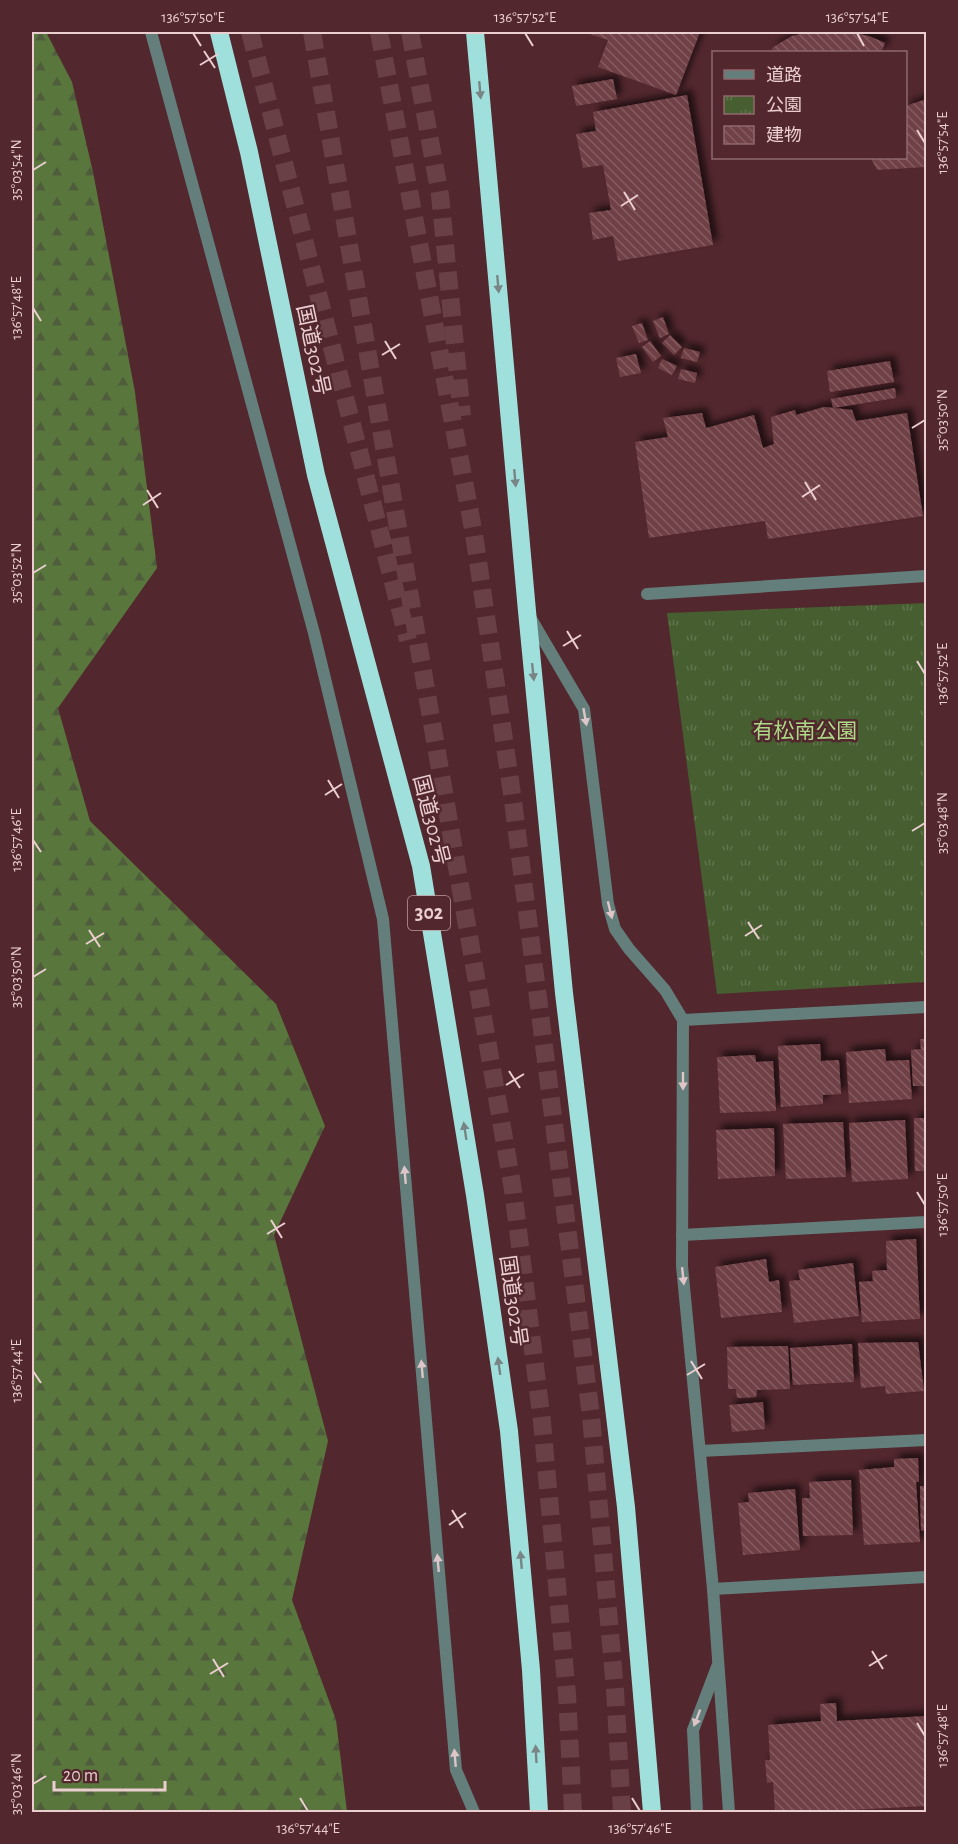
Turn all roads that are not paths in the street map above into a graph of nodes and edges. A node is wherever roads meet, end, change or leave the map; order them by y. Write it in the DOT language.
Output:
graph roads {
  1 [pos="151,32"];
  2 [pos="219,32"];
  3 [pos="475,32"];
  4 [pos="927,576"];
  5 [pos="647,594"];
  6 [pos="527,611"];
  7 [pos="927,1007"];
  8 [pos="683,1020"];
  9 [pos="927,1222"];
  10 [pos="682,1236"];
  11 [pos="927,1440"];
  12 [pos="700,1451"];
  13 [pos="927,1577"];
  14 [pos="713,1589"];
  15 [pos="718,1663"];
  16 [pos="474,1812"];
  17 [pos="539,1812"];
  18 [pos="652,1812"];
  19 [pos="697,1812"];
  20 [pos="729,1812"];
  16 -- 1 [label="street, one-way"];
  17 -- 2 [label="highway, 国道302号 / 302, one-way"];
  3 -- 6 [label="highway, one-way"];
  4 -- 5 [label="street"];
  6 -- 8 [label="street, one-way"];
  6 -- 18 [label="highway, one-way"];
  7 -- 8 [label="street"];
  8 -- 10 [label="street, one-way"];
  9 -- 10 [label="street"];
  10 -- 12 [label="street, one-way"];
  11 -- 12 [label="street"];
  12 -- 14 [label="street"];
  13 -- 14 [label="street"];
  14 -- 15 [label="street"];
  15 -- 19 [label="street, one-way"];
  15 -- 20 [label="street"];
}
